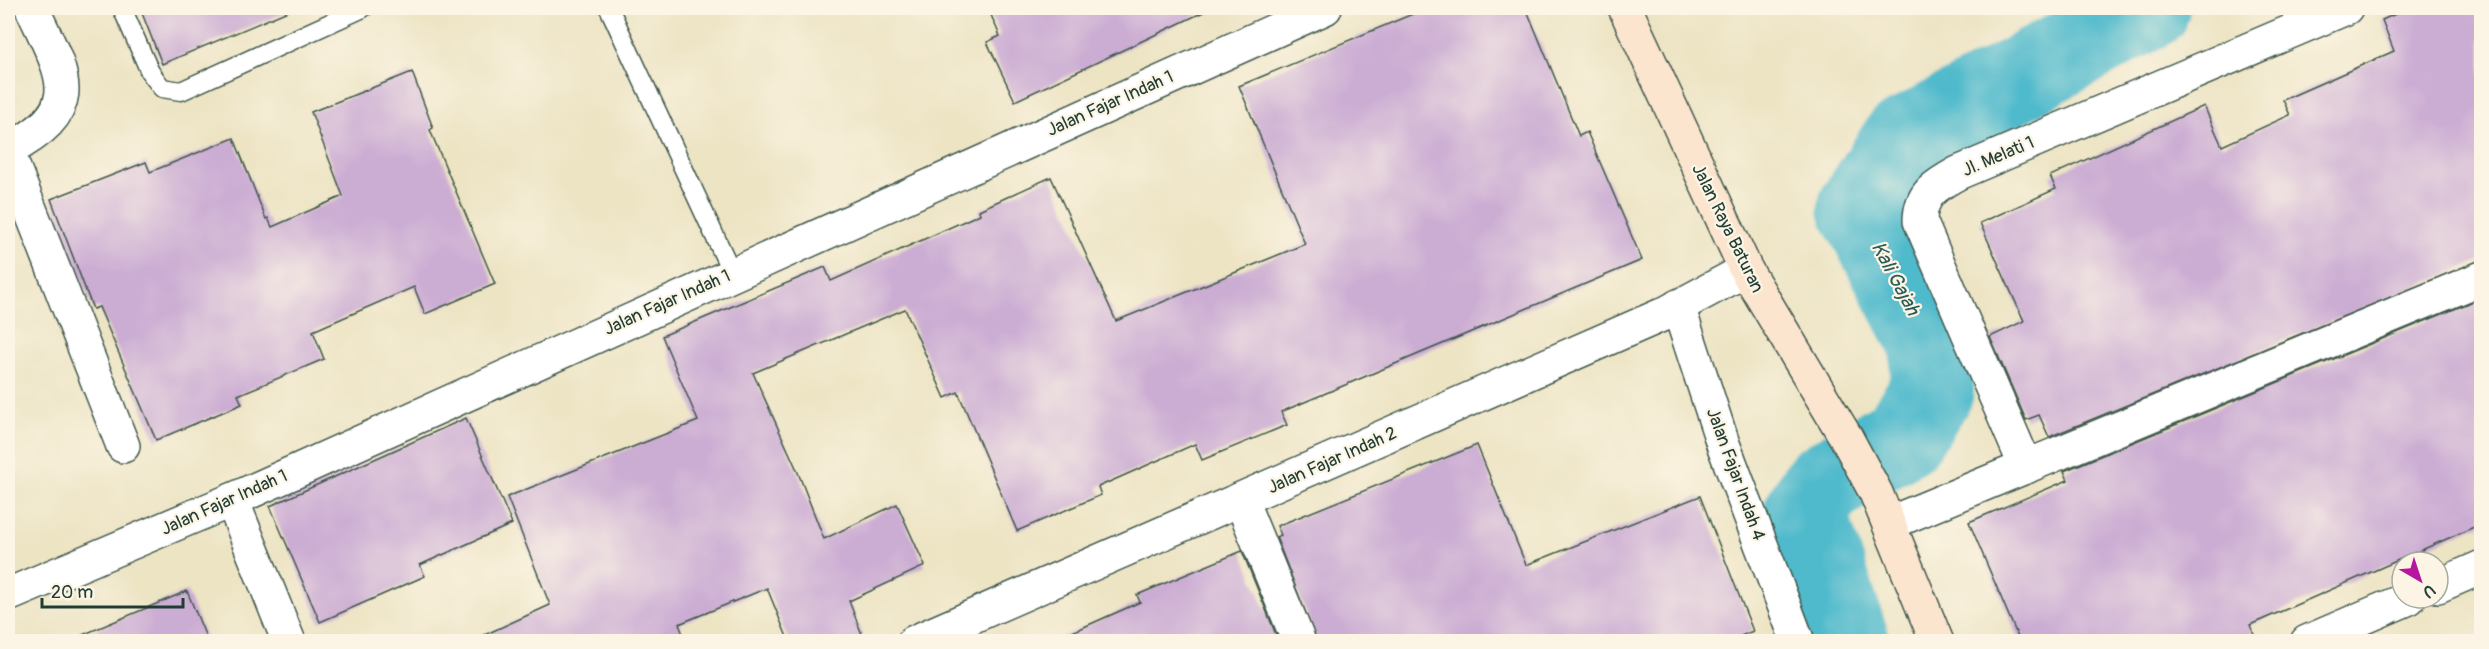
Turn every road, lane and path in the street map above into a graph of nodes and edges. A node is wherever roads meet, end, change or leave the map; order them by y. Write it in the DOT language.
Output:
graph roads {
  1 [pos="32,8"];
  2 [pos="122,8"];
  3 [pos="363,8"];
  4 [pos="609,8"];
  5 [pos="1325,8"];
  6 [pos="2346,8"];
  7 [pos="1631,10"];
  8 [pos="8,151"];
  9 [pos="1746,270"];
  10 [pos="732,273"];
  11 [pos="2481,278"];
  12 [pos="1678,306"];
  13 [pos="123,446"];
  14 [pos="2026,467"];
  15 [pos="232,500"];
  16 [pos="1241,500"];
  17 [pos="1890,524"];
  18 [pos="2481,567"];
  19 [pos="2450,581"];
  20 [pos="8,595"];
  21 [pos="2390,606"];
  22 [pos="289,642"];
  23 [pos="914,642"];
  24 [pos="1299,642"];
  25 [pos="1798,642"];
  26 [pos="1937,642"];
  27 [pos="2307,642"];
  1 -- 8 [label="street"];
  2 -- 3 [label="lane"];
  4 -- 10 [label="lane"];
  5 -- 10 [label="street, Jalan Fajar Indah 1"];
  6 -- 14 [label="street, Jl. Melati 1"];
  7 -- 9 [label="main road, Jalan Raya Baturan"];
  8 -- 13 [label="street"];
  9 -- 12 [label="street, Jalan Fajar Indah 2"];
  9 -- 17 [label="main road, Jalan Raya Baturan"];
  10 -- 15 [label="street, Jalan Fajar Indah 1"];
  11 -- 14 [label="street"];
  12 -- 16 [label="street, Jalan Fajar Indah 2"];
  12 -- 25 [label="street, Jalan Fajar Indah 4"];
  14 -- 17 [label="street"];
  15 -- 20 [label="street, Jalan Fajar Indah 1"];
  15 -- 22 [label="street"];
  16 -- 23 [label="street, Jalan Fajar Indah 2"];
  16 -- 24 [label="street"];
  17 -- 26 [label="main road, Jalan Raya Baturan"];
  18 -- 19 [label="street"];
  21 -- 27 [label="street"];
}
